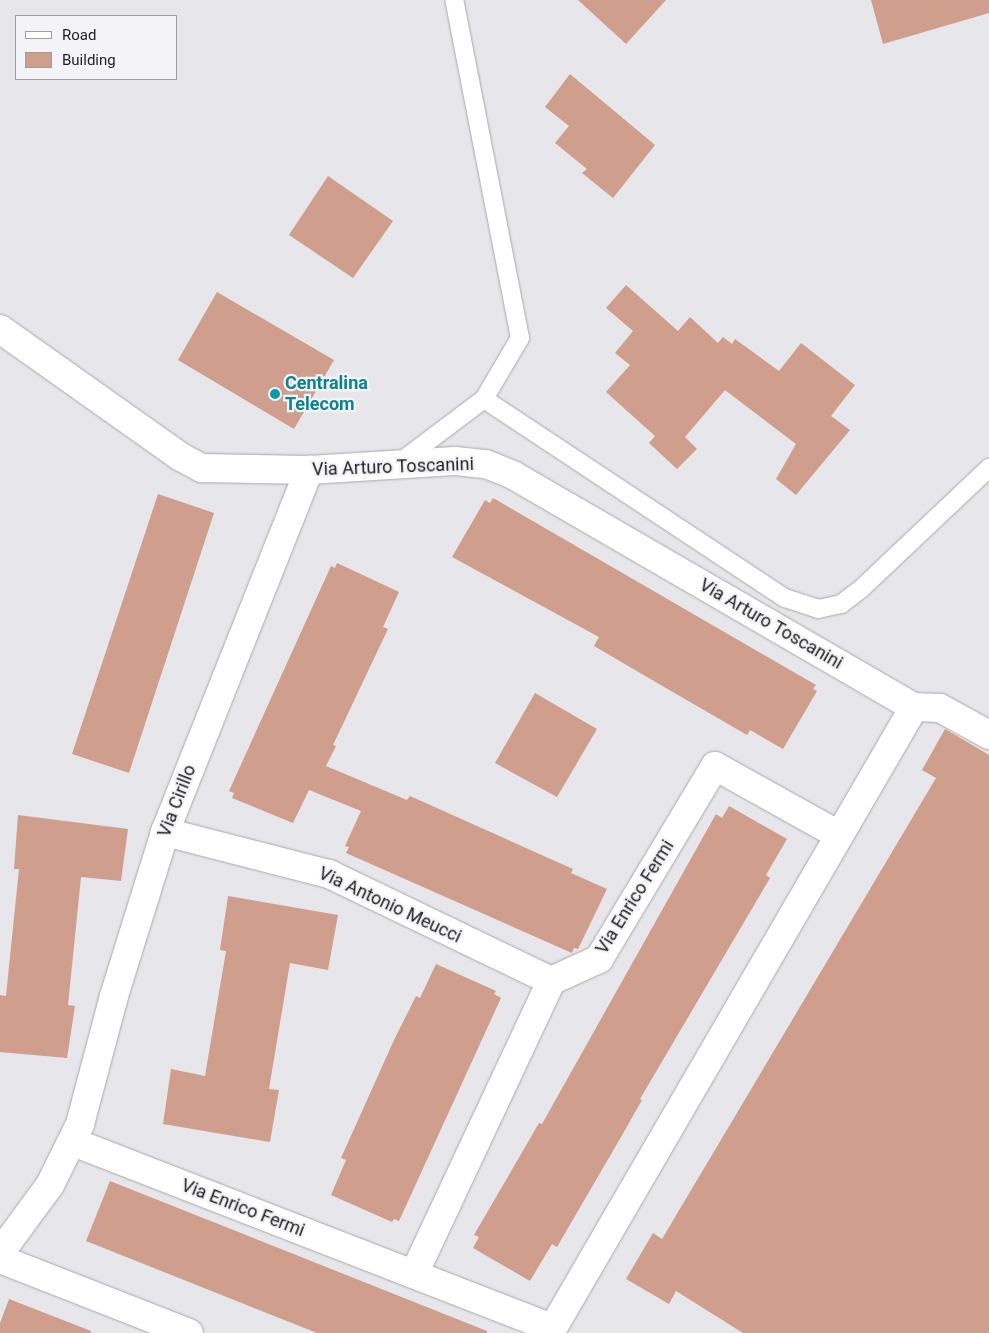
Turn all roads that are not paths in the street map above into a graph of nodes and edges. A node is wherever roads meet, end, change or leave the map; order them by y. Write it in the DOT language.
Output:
graph roads {
  1 [pos="454,0"];
  2 [pos="0,329"];
  3 [pos="484,399"];
  4 [pos="395,466"];
  5 [pos="989,468"];
  6 [pos="310,470"];
  7 [pos="914,707"];
  8 [pos="989,735"];
  9 [pos="165,832"];
  10 [pos="839,836"];
  11 [pos="551,981"];
  12 [pos="73,1142"];
  13 [pos="0,1253"];
  14 [pos="0,1259"];
  15 [pos="414,1274"];
  16 [pos="551,1330"];
  17 [pos="189,1333"];
  1 -- 3 [label="lane"];
  2 -- 6 [label="street, Via Arturo Toscanini"];
  3 -- 4 [label="lane"];
  3 -- 5 [label="lane"];
  4 -- 6 [label="street, Via Arturo Toscanini"];
  4 -- 7 [label="street, Via Arturo Toscanini"];
  6 -- 9 [label="street, Via Cirillo"];
  7 -- 8 [label="street"];
  7 -- 10 [label="street, Via Enrico Fermi"];
  9 -- 11 [label="street, Via Antonio Meucci"];
  9 -- 12 [label="street, Via Cirillo"];
  10 -- 11 [label="street, Via Enrico Fermi"];
  10 -- 16 [label="street, Via Enrico Fermi"];
  11 -- 15 [label="street"];
  12 -- 13 [label="street, Via Cirillo"];
  12 -- 15 [label="street, Via Enrico Fermi"];
  14 -- 17 [label="street"];
  15 -- 16 [label="street, Via Enrico Fermi"];
}
